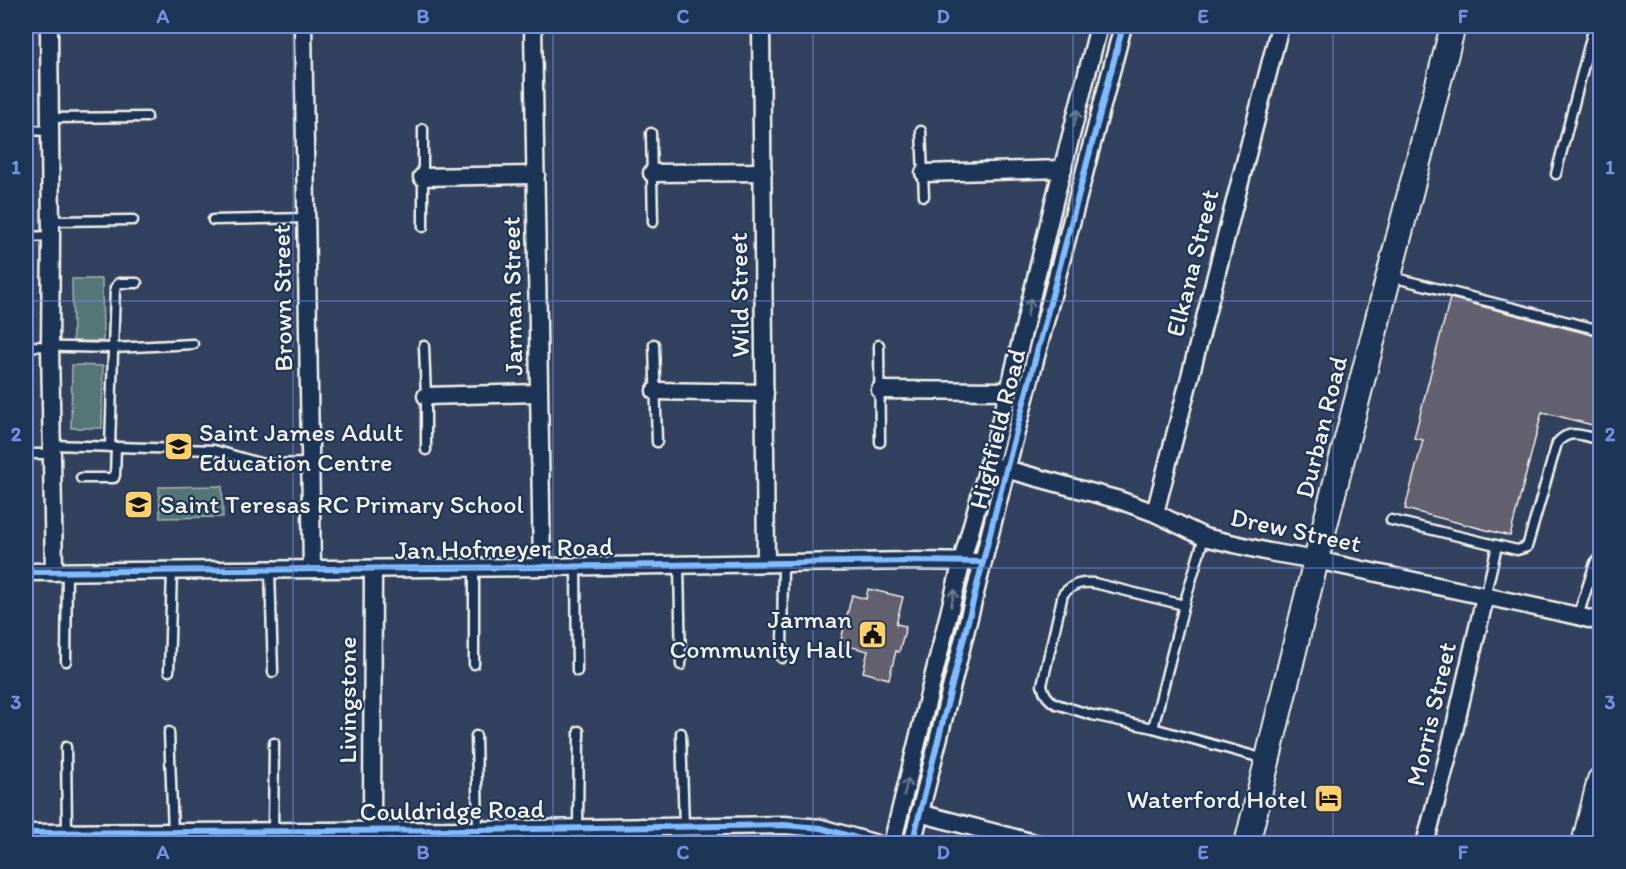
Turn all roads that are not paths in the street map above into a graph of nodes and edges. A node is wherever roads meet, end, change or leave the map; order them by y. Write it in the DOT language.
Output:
graph roads {
  1 [pos="49,26"];
  2 [pos="303,26"];
  3 [pos="533,26"];
  4 [pos="761,26"];
  5 [pos="1099,26"];
  6 [pos="1123,26"];
  7 [pos="1280,26"];
  8 [pos="1453,26"];
  9 [pos="1594,26"];
  10 [pos="147,117"];
  11 [pos="49,124"];
  12 [pos="423,129"];
  13 [pos="26,130"];
  14 [pos="921,131"];
  15 [pos="651,133"];
  16 [pos="1063,169"];
  17 [pos="763,172"];
  18 [pos="652,173"];
  19 [pos="924,173"];
  20 [pos="1556,174"];
  21 [pos="536,175"];
  22 [pos="422,177"];
  23 [pos="924,196"];
  24 [pos="307,218"];
  25 [pos="133,220"];
  26 [pos="213,220"];
  27 [pos="653,222"];
  28 [pos="423,227"];
  29 [pos="51,229"];
  30 [pos="26,237"];
  31 [pos="1389,276"];
  32 [pos="137,283"];
  33 [pos="1600,330"];
  34 [pos="193,344"];
  35 [pos="654,344"];
  36 [pos="879,345"];
  37 [pos="26,346"];
  38 [pos="50,346"];
  39 [pos="424,346"];
  40 [pos="113,348"];
  41 [pos="880,390"];
  42 [pos="655,391"];
  43 [pos="1009,391"];
  44 [pos="538,393"];
  45 [pos="765,393"];
  46 [pos="426,396"];
  47 [pos="1600,440"];
  48 [pos="657,442"];
  49 [pos="880,442"];
  50 [pos="113,447"];
  51 [pos="53,450"];
  52 [pos="426,450"];
  53 [pos="26,454"];
  54 [pos="310,463"];
  55 [pos="988,465"];
  56 [pos="1006,470"];
  57 [pos="81,478"];
  58 [pos="1155,513"];
  59 [pos="1391,520"];
  60 [pos="1204,537"];
  61 [pos="1497,546"];
  62 [pos="1600,557"];
  63 [pos="1316,560"];
  64 [pos="962,561"];
  65 [pos="983,562"];
  66 [pos="766,563"];
  67 [pos="783,563"];
  68 [pos="679,564"];
  69 [pos="576,566"];
  70 [pos="474,567"];
  71 [pos="542,567"];
  72 [pos="312,569"];
  73 [pos="373,569"];
  74 [pos="270,570"];
  75 [pos="172,571"];
  76 [pos="26,572"];
  77 [pos="60,572"];
  78 [pos="1485,597"];
  79 [pos="1184,605"];
  80 [pos="1578,616"];
  81 [pos="1600,622"];
  82 [pos="782,658"];
  83 [pos="66,661"];
  84 [pos="474,664"];
  85 [pos="681,664"];
  86 [pos="169,671"];
  87 [pos="577,671"];
  88 [pos="273,672"];
  89 [pos="1153,728"];
  90 [pos="579,731"];
  91 [pos="169,732"];
  92 [pos="681,733"];
  93 [pos="476,736"];
  94 [pos="274,743"];
  95 [pos="66,747"];
  96 [pos="1268,760"];
  97 [pos="1600,780"];
  98 [pos="920,813"];
  99 [pos="684,826"];
  100 [pos="578,828"];
  101 [pos="372,830"];
  102 [pos="478,830"];
  103 [pos="273,831"];
  104 [pos="173,832"];
  105 [pos="26,833"];
  106 [pos="67,833"];
  107 [pos="642,835"];
  108 [pos="878,843"];
  109 [pos="892,843"];
  110 [pos="912,843"];
  111 [pos="1038,843"];
  112 [pos="1247,843"];
  113 [pos="1425,843"];
  114 [pos="1584,843"];
  1 -- 11 [label="street"];
  2 -- 24 [label="street, Brown Street"];
  3 -- 21 [label="street, Jarman Street"];
  4 -- 17 [label="street, Wild Street"];
  16 -- 5 [label="street, Highfield Road, one-way"];
  6 -- 56 [label="street, Highfield Road"];
  7 -- 58 [label="street, Elkana Street"];
  8 -- 31 [label="street, Durban Road"];
  9 -- 20 [label="lane"];
  10 -- 11 [label="lane"];
  11 -- 13 [label="lane"];
  11 -- 29 [label="street"];
  12 -- 22 [label="lane"];
  14 -- 19 [label="lane"];
  15 -- 18 [label="lane"];
  16 -- 19 [label="street"];
  43 -- 16 [label="street, Highfield Road, one-way"];
  17 -- 18 [label="street"];
  17 -- 45 [label="street, Wild Street"];
  18 -- 27 [label="lane"];
  19 -- 23 [label="lane"];
  21 -- 22 [label="street"];
  21 -- 44 [label="street, Jarman Street"];
  22 -- 28 [label="lane"];
  24 -- 26 [label="lane"];
  24 -- 54 [label="street, Brown Street"];
  25 -- 29 [label="lane"];
  29 -- 30 [label="lane"];
  29 -- 38 [label="street"];
  31 -- 33 [label="lane"];
  31 -- 63 [label="street, Durban Road"];
  32 -- 40 [label="lane"];
  34 -- 40 [label="lane"];
  35 -- 42 [label="lane"];
  36 -- 41 [label="lane"];
  37 -- 38 [label="lane"];
  38 -- 40 [label="lane"];
  38 -- 51 [label="street"];
  39 -- 46 [label="lane"];
  40 -- 50 [label="lane"];
  41 -- 43 [label="street"];
  41 -- 49 [label="lane"];
  42 -- 45 [label="street"];
  42 -- 48 [label="lane"];
  43 -- 55 [label="street, Highfield Road"];
  44 -- 46 [label="street"];
  44 -- 71 [label="street, Jarman Street"];
  45 -- 66 [label="street, Wild Street"];
  46 -- 52 [label="lane"];
  47 -- 61 [label="lane"];
  50 -- 51 [label="lane"];
  50 -- 54 [label="lane"];
  50 -- 57 [label="lane"];
  51 -- 53 [label="lane"];
  51 -- 77 [label="street"];
  54 -- 72 [label="street, Brown Street"];
  55 -- 56 [label="street, Drew Street"];
  55 -- 64 [label="street, Highfield Road"];
  56 -- 58 [label="street, Drew Street"];
  56 -- 65 [label="street, Highfield Road"];
  58 -- 60 [label="street, Drew Street"];
  59 -- 61 [label="lane"];
  60 -- 63 [label="street, Drew Street"];
  60 -- 79 [label="lane"];
  61 -- 78 [label="lane"];
  62 -- 80 [label="lane"];
  63 -- 78 [label="street, Drew Street"];
  63 -- 96 [label="street, Durban Road"];
  64 -- 65 [label="street, Jan Hofmeyer Road"];
  64 -- 67 [label="street, Jan Hofmeyer Road"];
  109 -- 64 [label="street, Highfield Road, one-way"];
  65 -- 98 [label="street, Highfield Road"];
  66 -- 67 [label="street, Jan Hofmeyer Road"];
  66 -- 68 [label="street, Jan Hofmeyer Road"];
  67 -- 82 [label="lane"];
  68 -- 69 [label="street, Jan Hofmeyer Road"];
  68 -- 85 [label="lane"];
  69 -- 71 [label="street, Jan Hofmeyer Road"];
  69 -- 87 [label="lane"];
  70 -- 71 [label="street, Jan Hofmeyer Road"];
  70 -- 73 [label="street, Jan Hofmeyer Road"];
  70 -- 84 [label="lane"];
  72 -- 73 [label="street, Jan Hofmeyer Road"];
  72 -- 74 [label="street, Jan Hofmeyer Road"];
  73 -- 101 [label="street, Livingstone"];
  74 -- 75 [label="street, Jan Hofmeyer Road"];
  74 -- 88 [label="lane"];
  75 -- 77 [label="street, Jan Hofmeyer Road"];
  75 -- 86 [label="lane"];
  76 -- 77 [label="street, Jan Hofmeyer Road"];
  77 -- 83 [label="lane"];
  78 -- 80 [label="street, Drew Street"];
  78 -- 113 [label="street, Morris Street"];
  79 -- 89 [label="lane"];
  79 -- 89 [label="lane"];
  80 -- 81 [label="street, Drew Street"];
  89 -- 96 [label="lane"];
  90 -- 100 [label="lane"];
  91 -- 104 [label="lane"];
  92 -- 99 [label="lane"];
  93 -- 102 [label="lane"];
  94 -- 103 [label="lane"];
  95 -- 106 [label="lane"];
  96 -- 112 [label="street, Durban Road"];
  97 -- 114 [label="street"];
  98 -- 110 [label="street, Highfield Road"];
  98 -- 111 [label="street"];
  99 -- 107 [label="street, Couldridge Road"];
  99 -- 108 [label="street, Couldridge Road"];
  100 -- 102 [label="street, Couldridge Road"];
  100 -- 107 [label="street, Couldridge Road"];
  101 -- 102 [label="street, Couldridge Road"];
  101 -- 103 [label="street, Couldridge Road"];
  103 -- 104 [label="street, Couldridge Road"];
  104 -- 106 [label="street, Couldridge Road"];
  105 -- 106 [label="street, Couldridge Road"];
}
